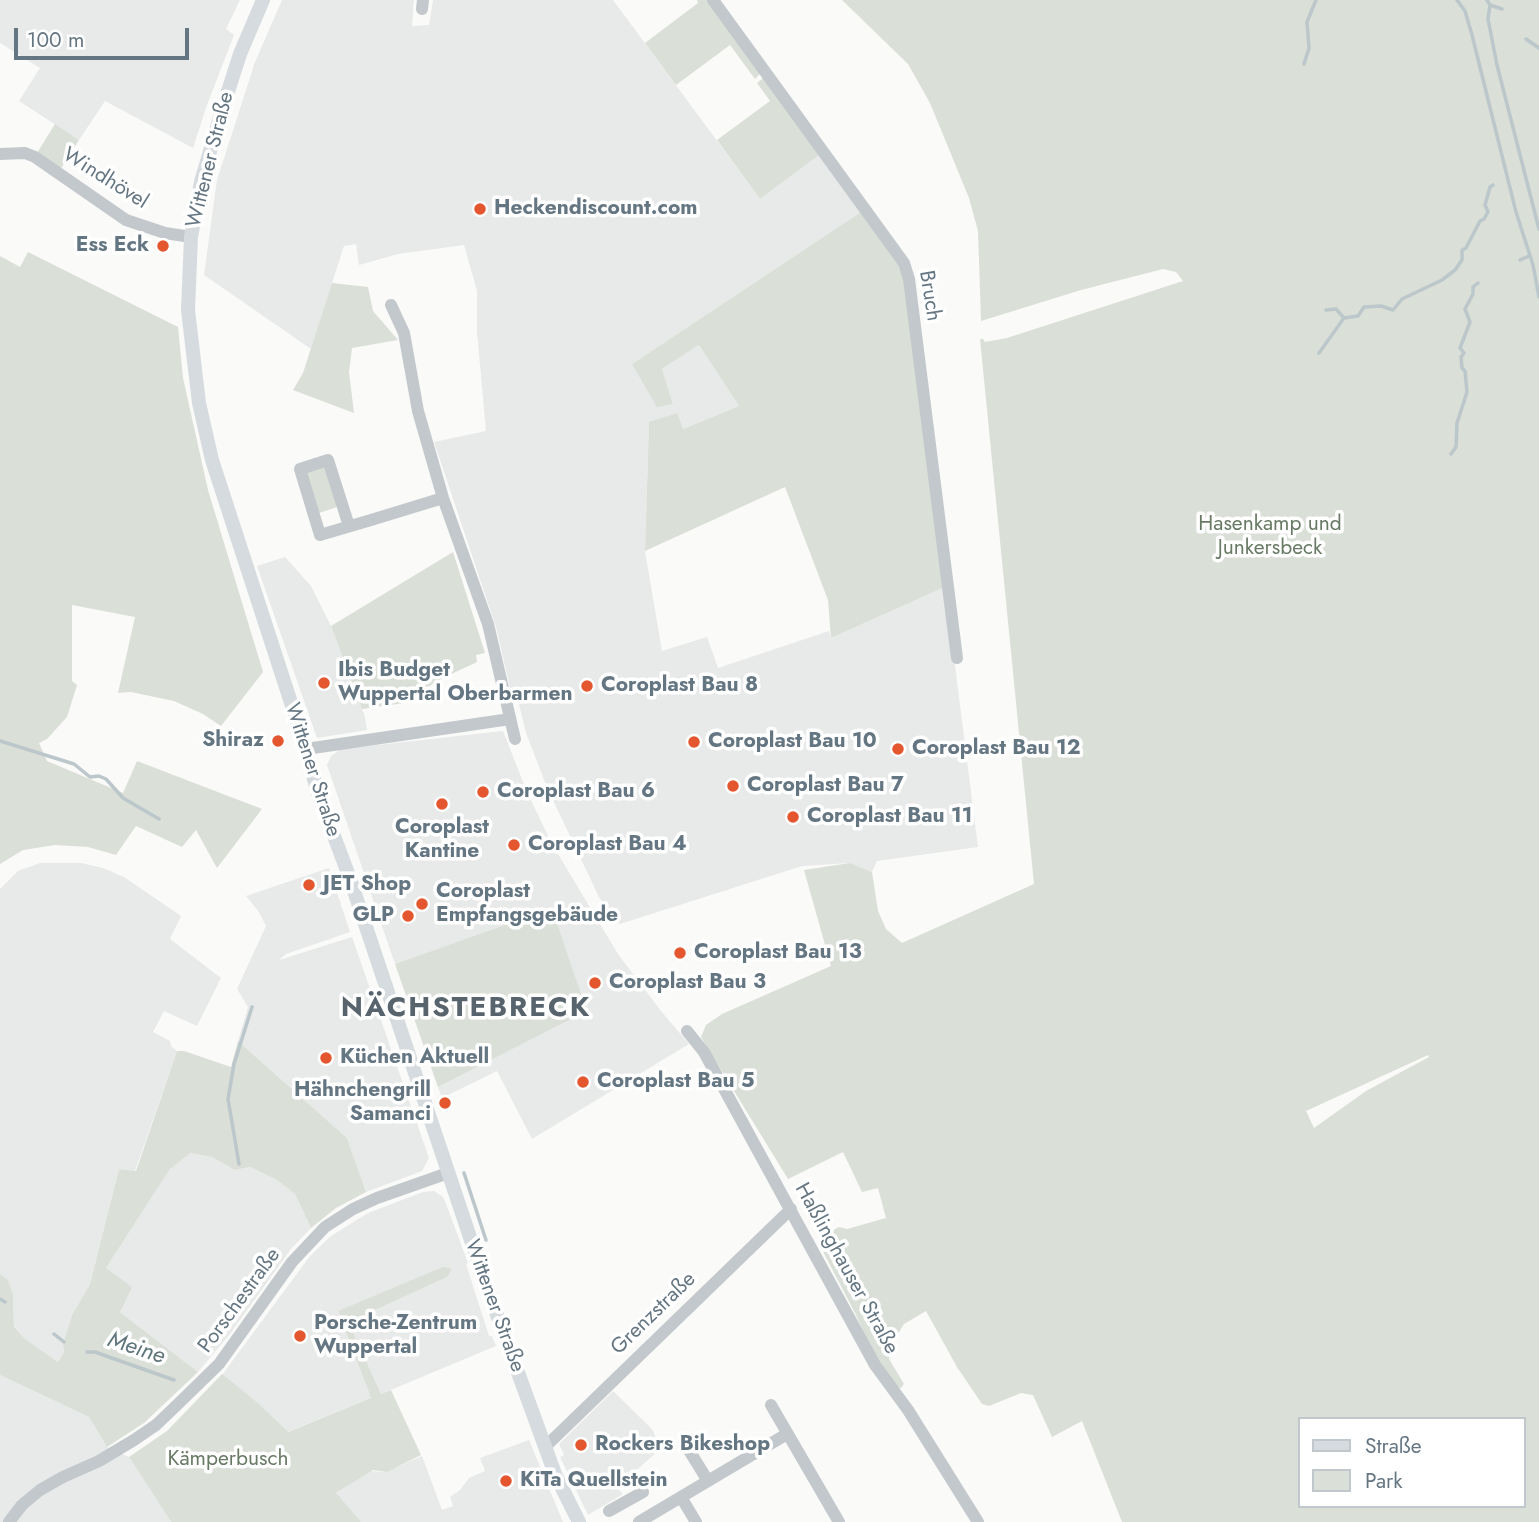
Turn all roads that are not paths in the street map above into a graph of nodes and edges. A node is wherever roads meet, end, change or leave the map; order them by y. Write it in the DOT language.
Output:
graph roads {
  1 [pos="263,0"];
  2 [pos="713,0"];
  3 [pos="0,153"];
  4 [pos="191,237"];
  5 [pos="391,305"];
  6 [pos="443,498"];
  7 [pos="349,526"];
  8 [pos="957,657"];
  9 [pos="510,719"];
  10 [pos="515,739"];
  11 [pos="306,749"];
  12 [pos="687,1031"];
  13 [pos="448,1172"];
  14 [pos="790,1209"];
  15 [pos="771,1405"];
  16 [pos="787,1434"];
  17 [pos="545,1447"];
  18 [pos="688,1447"];
  19 [pos="708,1481"];
  20 [pos="681,1497"];
  21 [pos="609,1511"];
  22 [pos="641,1520"];
  23 [pos="9,1522"];
  24 [pos="579,1522"];
  25 [pos="696,1522"];
  26 [pos="839,1522"];
  27 [pos="978,1522"];
  1 -- 4 [label="main road, Wittener Straße"];
  2 -- 8 [label="street, Bruch"];
  3 -- 4 [label="street, Windhövel"];
  4 -- 11 [label="main road, Wittener Straße"];
  5 -- 6 [label="street"];
  6 -- 7 [label="street"];
  6 -- 9 [label="street"];
  7 -- 7 [label="street"];
  9 -- 10 [label="street"];
  9 -- 11 [label="street"];
  11 -- 13 [label="main road, Wittener Straße"];
  12 -- 14 [label="street, Haßlinghauser Straße"];
  13 -- 17 [label="main road, Wittener Straße"];
  13 -- 23 [label="street, Porschestraße"];
  14 -- 17 [label="street, Grenzstraße"];
  14 -- 27 [label="street, Haßlinghauser Straße"];
  15 -- 16 [label="street"];
  16 -- 19 [label="street"];
  16 -- 26 [label="street"];
  17 -- 24 [label="main road, Wittener Straße"];
  18 -- 19 [label="street"];
  19 -- 20 [label="street"];
  20 -- 22 [label="street"];
  20 -- 25 [label="street"];
  21 -- 22 [label="street"];
}
